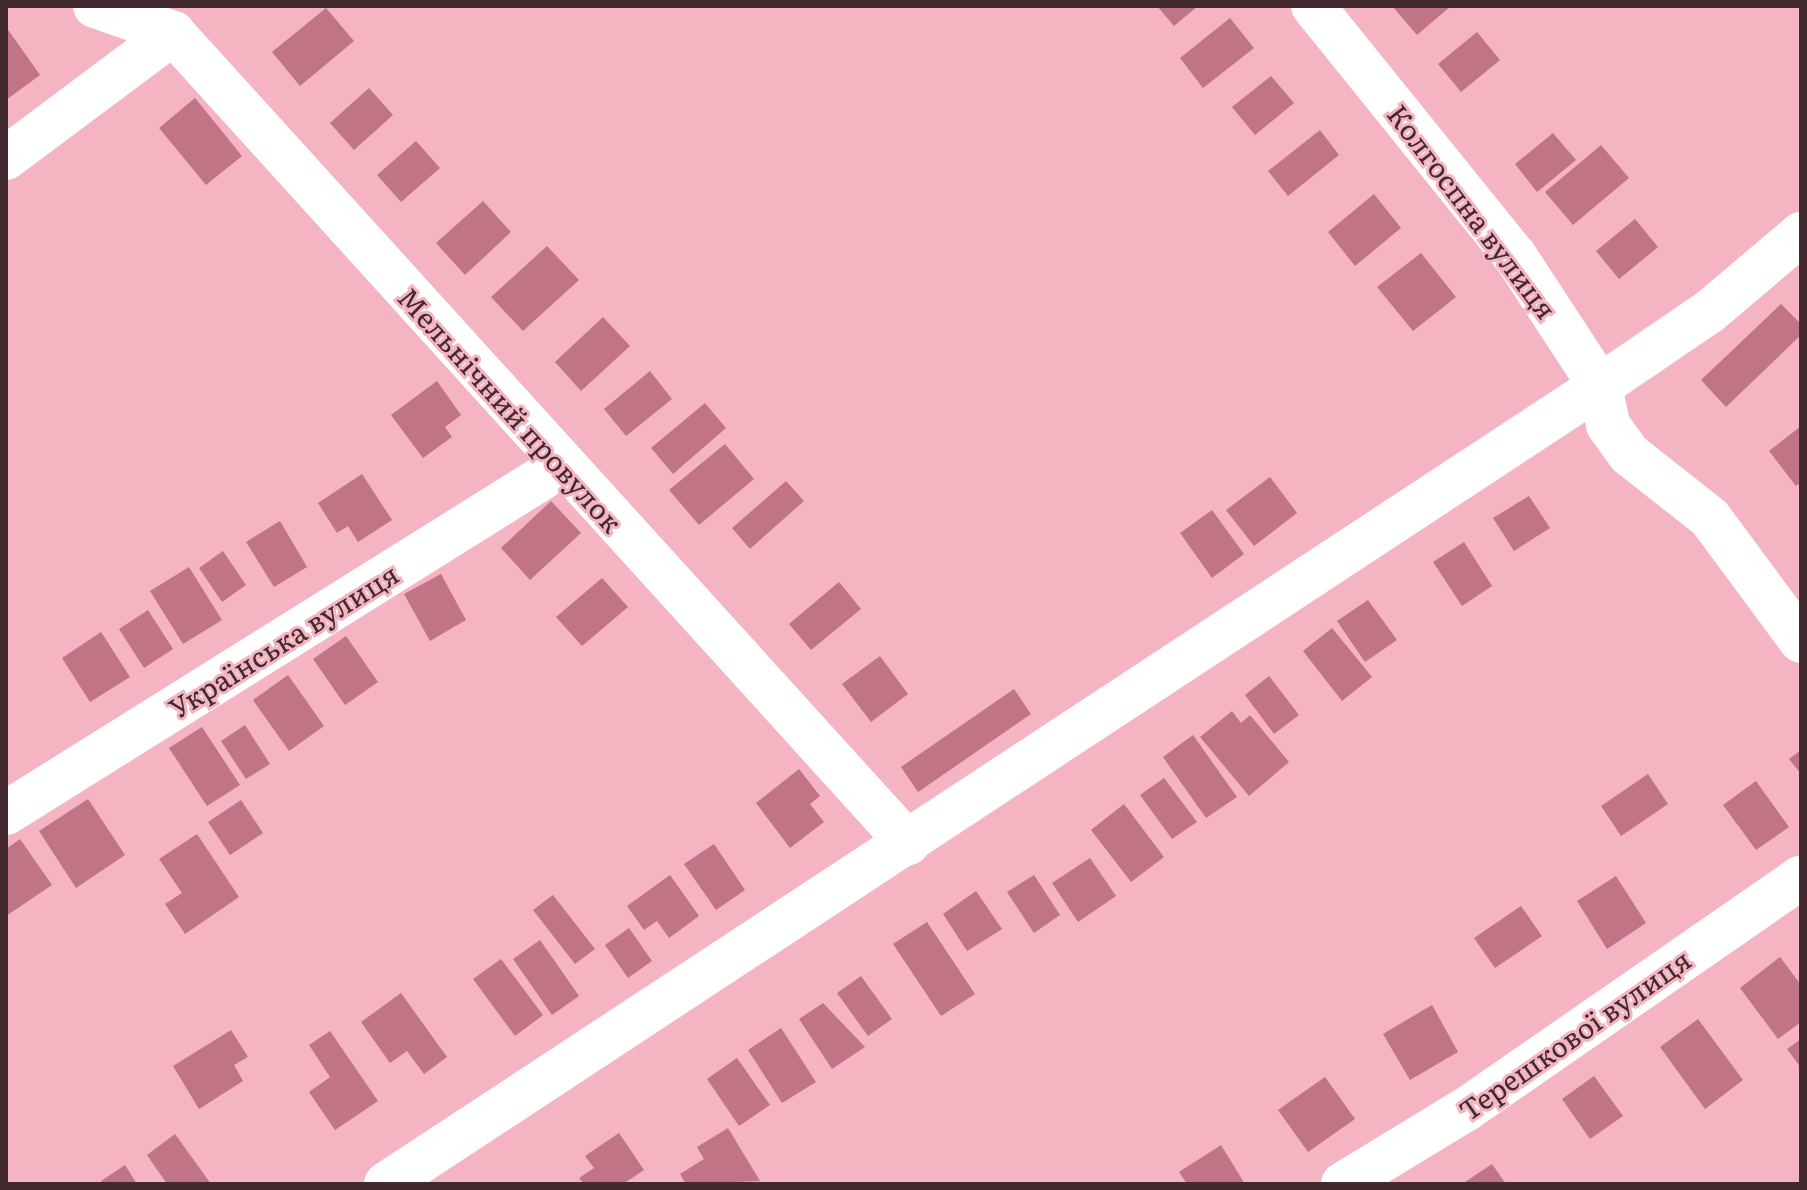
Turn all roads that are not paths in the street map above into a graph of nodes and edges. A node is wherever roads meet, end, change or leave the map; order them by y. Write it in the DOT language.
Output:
graph roads {
  1 [pos="95,6"];
  2 [pos="1313,6"];
  3 [pos="173,33"];
  4 [pos="6,158"];
  5 [pos="1801,234"];
  6 [pos="1600,386"];
  7 [pos="561,466"];
  8 [pos="1801,641"];
  9 [pos="6,813"];
  10 [pos="908,843"];
  11 [pos="1801,877"];
  12 [pos="386,1184"];
  13 [pos="1343,1184"];
  1 -- 3 [label="street, Мельнiчний провулок"];
  2 -- 6 [label="street, Колгоспна вулиця"];
  3 -- 4 [label="street"];
  3 -- 7 [label="street, Мельнiчний провулок"];
  5 -- 6 [label="street"];
  6 -- 8 [label="street, Колгоспна вулиця"];
  6 -- 10 [label="street"];
  7 -- 9 [label="street, Українська вулиця"];
  7 -- 10 [label="street, Мельнiчний провулок"];
  10 -- 12 [label="street"];
  11 -- 13 [label="street, Терешкової вулиця"];
}
